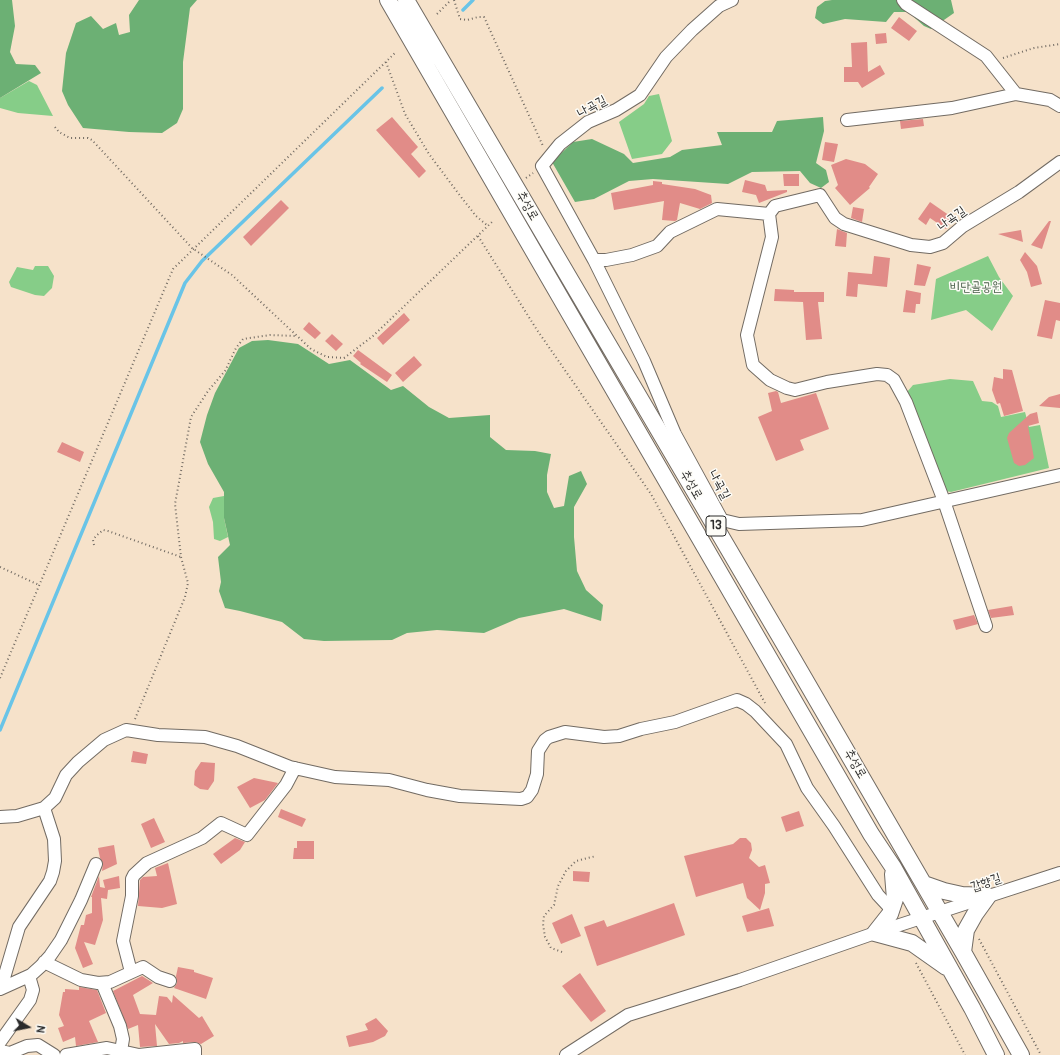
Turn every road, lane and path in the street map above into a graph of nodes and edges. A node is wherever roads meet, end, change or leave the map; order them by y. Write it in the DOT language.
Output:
graph roads {
  1 [pos="388,0"];
  2 [pos="406,0"];
  3 [pos="453,0"];
  4 [pos="732,0"];
  5 [pos="903,0"];
  6 [pos="437,14"];
  7 [pos="1060,44"];
  8 [pos="396,52"];
  9 [pos="386,62"];
  10 [pos="990,62"];
  11 [pos="1016,94"];
  12 [pos="1060,106"];
  13 [pos="847,120"];
  14 [pos="55,127"];
  15 [pos="549,157"];
  16 [pos="1060,162"];
  17 [pos="769,214"];
  18 [pos="492,222"];
  19 [pos="488,226"];
  20 [pos="478,236"];
  21 [pos="192,248"];
  22 [pos="594,260"];
  23 [pos="297,336"];
  24 [pos="1060,475"];
  25 [pos="944,501"];
  26 [pos="94,545"];
  27 [pos="181,557"];
  28 [pos="0,568"];
  29 [pos="39,585"];
  30 [pos="986,626"];
  31 [pos="0,678"];
  32 [pos="765,703"];
  33 [pos="133,730"];
  34 [pos="295,768"];
  35 [pos="44,808"];
  36 [pos="0,817"];
  37 [pos="596,856"];
  38 [pos="96,864"];
  39 [pos="892,867"];
  40 [pos="1060,873"];
  41 [pos="924,884"];
  42 [pos="988,896"];
  43 [pos="891,909"];
  44 [pos="941,913"];
  45 [pos="921,919"];
  46 [pos="970,922"];
  47 [pos="875,933"];
  48 [pos="912,943"];
  49 [pos="562,952"];
  50 [pos="963,952"];
  51 [pos="44,962"];
  52 [pos="951,971"];
  53 [pos="131,972"];
  54 [pos="29,976"];
  55 [pos="170,981"];
  56 [pos="102,983"];
  57 [pos="1,989"];
  58 [pos="0,1042"];
  59 [pos="0,1051"];
  60 [pos="121,1052"];
  61 [pos="54,1055"];
  62 [pos="66,1055"];
  63 [pos="195,1055"];
  64 [pos="566,1055"];
  65 [pos="965,1055"];
  66 [pos="996,1055"];
  67 [pos="1021,1055"];
  68 [pos="1042,1055"];
  1 -- 39 [label="main road, 추성로 / 13"];
  2 -- 41 [label="main road, 추성로 / 13"];
  3 -- 6 [label="path"];
  3 -- 15 [label="path"];
  4 -- 15 [label="street, 나곡길"];
  5 -- 10 [label="street"];
  7 -- 10 [label="path"];
  8 -- 9 [label="path"];
  9 -- 19 [label="path"];
  9 -- 21 [label="path"];
  10 -- 11 [label="street"];
  11 -- 12 [label="street"];
  11 -- 13 [label="street"];
  14 -- 21 [label="path"];
  15 -- 22 [label="street, 나곡길"];
  16 -- 17 [label="street, 나곡길"];
  17 -- 22 [label="street"];
  17 -- 25 [label="street"];
  18 -- 19 [label="path"];
  19 -- 20 [label="path"];
  20 -- 23 [label="path"];
  20 -- 32 [label="path"];
  21 -- 23 [label="path"];
  21 -- 29 [label="path"];
  22 -- 25 [label="street, 나곡길"];
  23 -- 27 [label="path"];
  24 -- 25 [label="street, 나곡길"];
  25 -- 30 [label="street"];
  26 -- 27 [label="path"];
  27 -- 33 [label="path"];
  28 -- 29 [label="path"];
  29 -- 31 [label="path"];
  33 -- 34 [label="street"];
  33 -- 35 [label="street"];
  34 -- 43 [label="street"];
  34 -- 53 [label="street"];
  35 -- 36 [label="street"];
  35 -- 57 [label="street"];
  37 -- 49 [label="path"];
  38 -- 51 [label="street"];
  39 -- 43 [label="main road"];
  39 -- 45 [label="main road, 추성로 / 13"];
  40 -- 42 [label="street, 갑향길"];
  41 -- 42 [label="main road"];
  41 -- 44 [label="main road, 추성로 / 13"];
  42 -- 44 [label="street, 갑향길"];
  42 -- 46 [label="main road"];
  43 -- 47 [label="main road"];
  44 -- 45 [label="street, 갑향길"];
  44 -- 50 [label="main road, 추성로 / 13"];
  45 -- 47 [label="street, 갑향길"];
  45 -- 52 [label="main road, 추성로 / 13"];
  46 -- 50 [label="main road"];
  46 -- 68 [label="path"];
  47 -- 48 [label="main road"];
  47 -- 64 [label="street, 갑향길"];
  48 -- 52 [label="main road"];
  48 -- 65 [label="path"];
  50 -- 67 [label="main road, 추성로 / 13"];
  51 -- 54 [label="street"];
  51 -- 56 [label="street"];
  52 -- 66 [label="main road, 추성로 / 13"];
  53 -- 55 [label="street"];
  53 -- 56 [label="street"];
  54 -- 57 [label="street"];
  54 -- 58 [label="street"];
  56 -- 60 [label="street"];
  59 -- 61 [label="street"];
  60 -- 62 [label="street"];
  60 -- 63 [label="street"];
}
